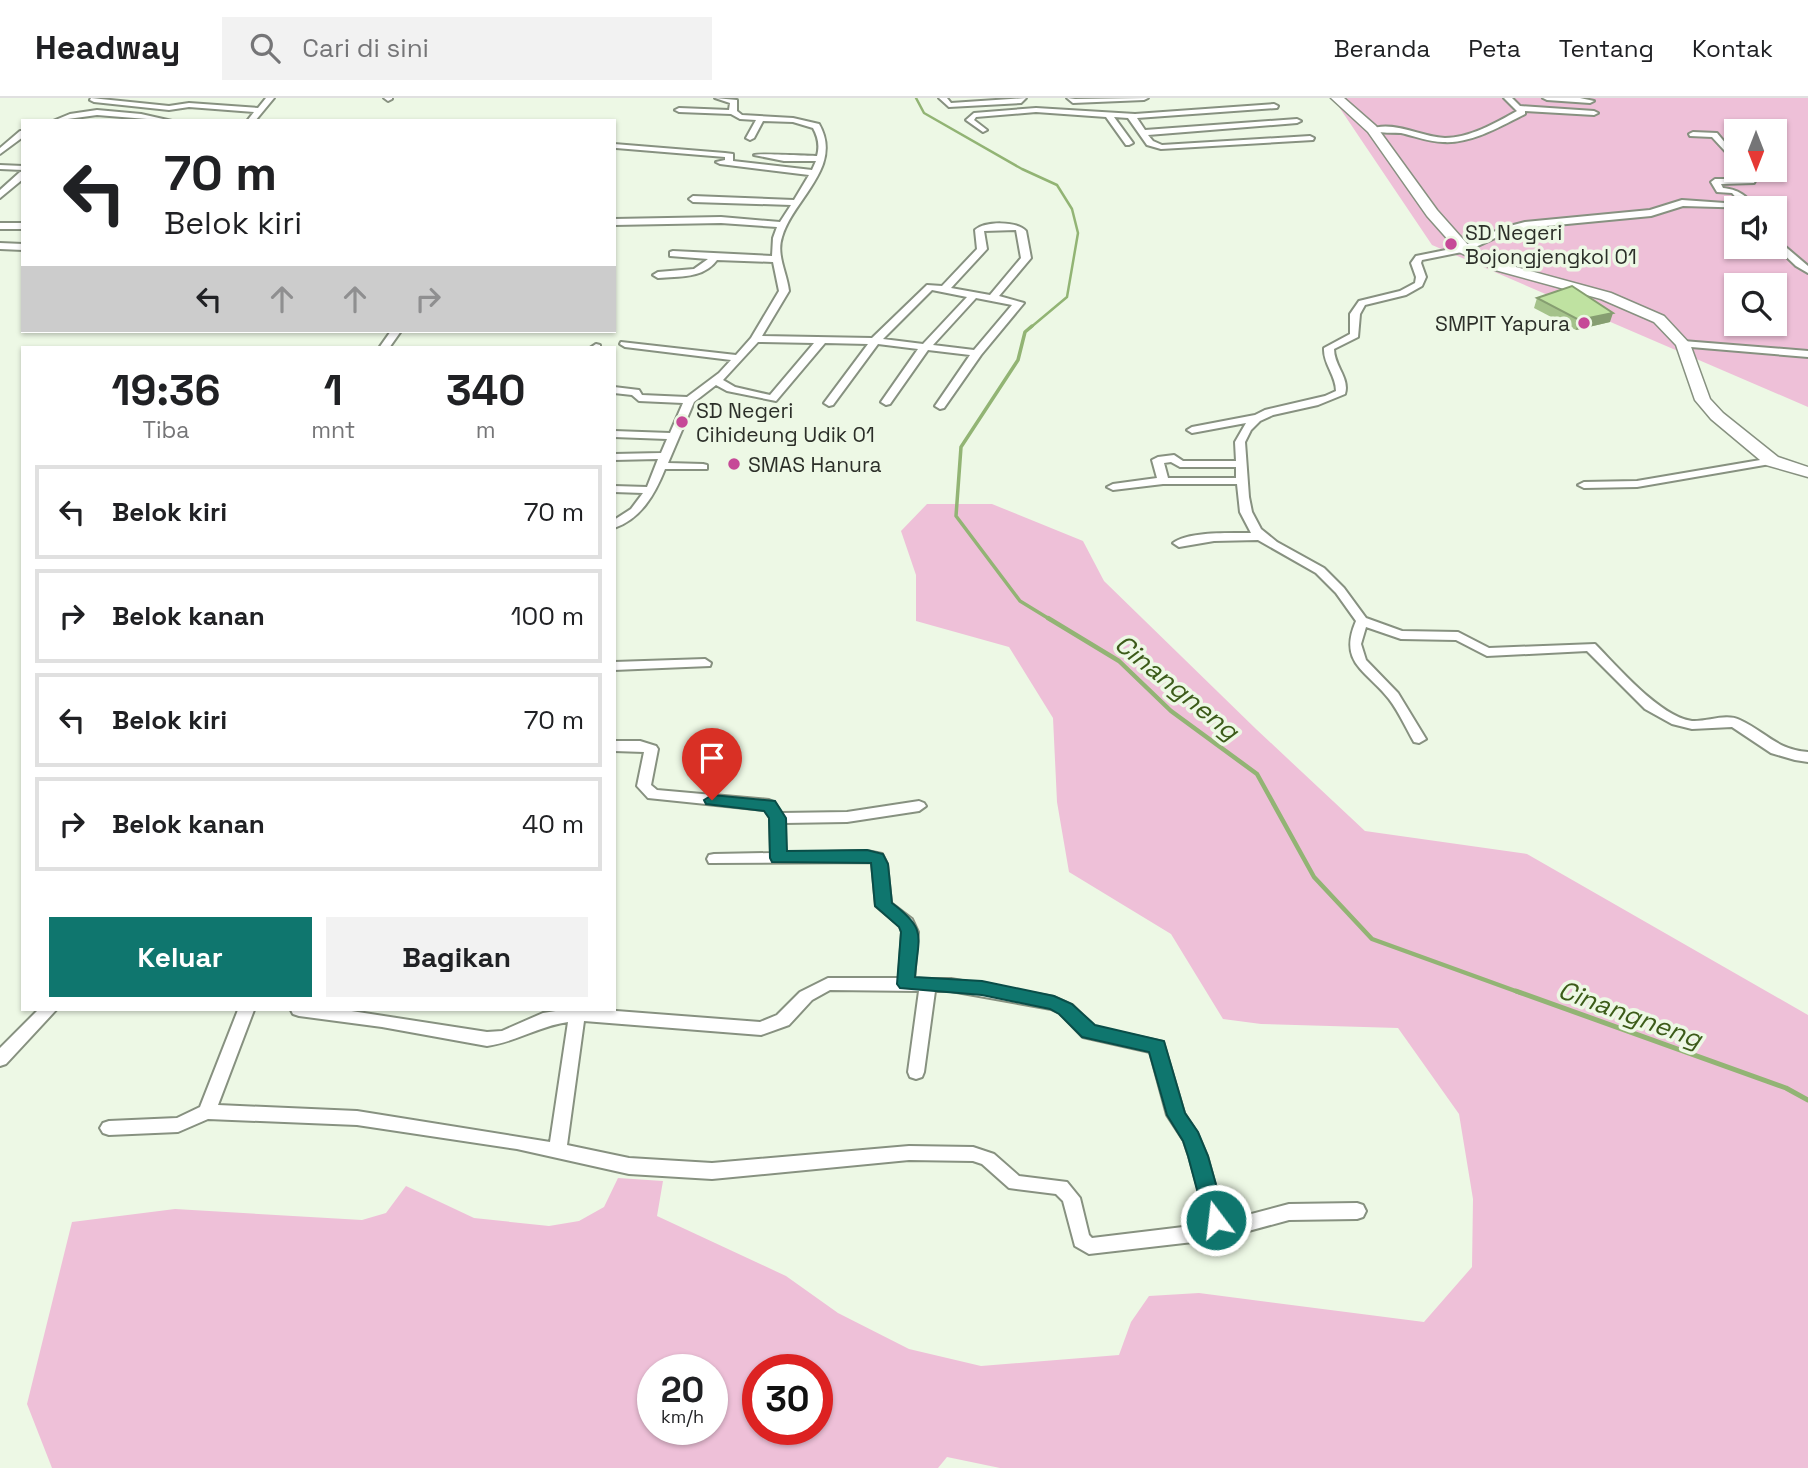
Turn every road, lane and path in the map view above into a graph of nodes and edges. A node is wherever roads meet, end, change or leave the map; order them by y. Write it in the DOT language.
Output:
graph roads {
  1 [pos="270,98"];
  2 [pos="695,98"];
  3 [pos="719,98"];
  4 [pos="943,98"];
  5 [pos="1022,98"];
  6 [pos="1071,98"];
  7 [pos="1144,98"];
  8 [pos="1208,98"];
  9 [pos="1337,98"];
  10 [pos="1508,98"];
  11 [pos="1547,98"];
  12 [pos="1116,99"];
  13 [pos="94,100"];
  14 [pos="985,101"];
  15 [pos="1590,101"];
  16 [pos="1274,106"];
  17 [pos="1518,108"];
  18 [pos="260,110"];
  19 [pos="679,110"];
  20 [pos="690,111"];
  21 [pos="1219,111"];
  22 [pos="733,112"];
  23 [pos="1594,113"];
  24 [pos="1109,115"];
  25 [pos="1131,116"];
  26 [pos="761,118"];
  27 [pos="62,119"];
  28 [pos="150,119"];
  29 [pos="253,119"];
  30 [pos="1297,121"];
  31 [pos="1233,127"];
  32 [pos="983,130"];
  33 [pos="1373,130"];
  34 [pos="1143,132"];
  35 [pos="1693,134"];
  36 [pos="21,135"];
  37 [pos="750,138"];
  38 [pos="1310,138"];
  39 [pos="1129,143"];
  40 [pos="1247,143"];
  41 [pos="616,146"];
  42 [pos="1724,147"];
  43 [pos="0,152"];
  44 [pos="758,155"];
  45 [pos="820,158"];
  46 [pos="707,161"];
  47 [pos="728,163"];
  48 [pos="0,167"];
  49 [pos="21,168"];
  50 [pos="816,173"];
  51 [pos="21,176"];
  52 [pos="1724,182"];
  53 [pos="0,195"];
  54 [pos="1739,196"];
  55 [pos="796,203"];
  56 [pos="1724,206"];
  57 [pos="682,221"];
  58 [pos="616,222"];
  59 [pos="782,225"];
  60 [pos="0,226"];
  61 [pos="21,226"];
  62 [pos="0,246"];
  63 [pos="21,247"];
  64 [pos="1465,248"];
  65 [pos="1787,252"];
  66 [pos="673,254"];
  67 [pos="714,257"];
  68 [pos="775,259"];
  69 [pos="1808,270"];
  70 [pos="658,275"];
  71 [pos="946,288"];
  72 [pos="975,294"];
  73 [pos="993,297"];
  74 [pos="755,339"];
  75 [pos="823,339"];
  76 [pos="875,341"];
  77 [pos="625,344"];
  78 [pos="1683,344"];
  79 [pos="925,347"];
  80 [pos="977,353"];
  81 [pos="1808,354"];
  82 [pos="739,358"];
  83 [pos="716,380"];
  84 [pos="616,390"];
  85 [pos="690,400"];
  86 [pos="886,402"];
  87 [pos="829,403"];
  88 [pos="940,405"];
  89 [pos="1259,417"];
  90 [pos="1192,430"];
  91 [pos="616,434"];
  92 [pos="674,436"];
  93 [pos="616,457"];
  94 [pos="664,461"];
  95 [pos="1772,461"];
  96 [pos="1242,464"];
  97 [pos="703,467"];
  98 [pos="1808,472"];
  99 [pos="1163,481"];
  100 [pos="1244,481"];
  101 [pos="1584,485"];
  102 [pos="1113,487"];
  103 [pos="616,489"];
  104 [pos="651,490"];
  105 [pos="616,524"];
  106 [pos="1260,536"];
  107 [pos="1179,543"];
  108 [pos="1363,621"];
  109 [pos="705,663"];
  110 [pos="616,666"];
  111 [pos="1419,739"];
  112 [pos="616,746"];
  113 [pos="1808,757"];
  114 [pos="919,806"];
  115 [pos="778,818"];
  116 [pos="778,858"];
  117 [pos="714,859"];
  118 [pos="906,984"];
  119 [pos="928,984"];
  120 [pos="47,1011"];
  121 [pos="247,1011"];
  122 [pos="316,1011"];
  123 [pos="578,1014"];
  124 [pos="383,1015"];
  125 [pos="0,1059"];
  126 [pos="916,1072"];
  127 [pos="207,1112"];
  128 [pos="109,1128"];
  129 [pos="558,1150"];
  130 [pos="1357,1211"];
  131 [pos="1219,1231"];
  1 -- 18 [label="street"];
  2 -- 20 [label="street"];
  3 -- 22 [label="street"];
  4 -- 14 [label="street"];
  5 -- 14 [label="street"];
  6 -- 12 [label="street"];
  7 -- 12 [label="street"];
  8 -- 21 [label="street"];
  9 -- 33 [label="street"];
  10 -- 17 [label="street"];
  11 -- 15 [label="street"];
  13 -- 18 [label="street"];
  16 -- 21 [label="street"];
  17 -- 23 [label="street"];
  17 -- 33 [label="street"];
  18 -- 29 [label="street"];
  19 -- 20 [label="street"];
  20 -- 22 [label="street"];
  21 -- 25 [label="street"];
  21 -- 31 [label="street"];
  22 -- 26 [label="street"];
  24 -- 25 [label="street"];
  24 -- 32 [label="street"];
  24 -- 39 [label="street"];
  25 -- 34 [label="street"];
  26 -- 37 [label="street"];
  26 -- 45 [label="street"];
  27 -- 28 [label="street"];
  30 -- 31 [label="street"];
  31 -- 34 [label="street"];
  31 -- 40 [label="street"];
  33 -- 64 [label="street"];
  34 -- 40 [label="street"];
  35 -- 42 [label="street"];
  36 -- 43 [label="street"];
  38 -- 40 [label="street"];
  41 -- 47 [label="street"];
  44 -- 45 [label="street"];
  45 -- 50 [label="street"];
  46 -- 47 [label="street"];
  47 -- 50 [label="street"];
  48 -- 49 [label="street"];
  50 -- 55 [label="street"];
  51 -- 53 [label="street"];
  52 -- 54 [label="street"];
  55 -- 57 [label="street"];
  55 -- 59 [label="street"];
  56 -- 64 [label="street"];
  57 -- 58 [label="street"];
  57 -- 59 [label="street"];
  59 -- 68 [label="street"];
  60 -- 61 [label="street"];
  62 -- 63 [label="street"];
  64 -- 78 [label="street"];
  64 -- 89 [label="street"];
  65 -- 69 [label="street"];
  66 -- 67 [label="street"];
  67 -- 68 [label="street"];
  67 -- 70 [label="street"];
  68 -- 74 [label="street"];
  71 -- 72 [label="street"];
  71 -- 73 [label="street"];
  71 -- 76 [label="street"];
  72 -- 73 [label="street"];
  72 -- 79 [label="street"];
  73 -- 80 [label="street"];
  74 -- 75 [label="street"];
  74 -- 82 [label="street"];
  75 -- 76 [label="street"];
  75 -- 83 [label="street"];
  76 -- 79 [label="street"];
  76 -- 87 [label="street"];
  77 -- 82 [label="street"];
  78 -- 81 [label="street"];
  78 -- 95 [label="street"];
  79 -- 80 [label="street"];
  79 -- 86 [label="street"];
  80 -- 88 [label="street"];
  82 -- 83 [label="street"];
  83 -- 85 [label="street"];
  84 -- 85 [label="street"];
  85 -- 92 [label="street"];
  89 -- 90 [label="street"];
  89 -- 96 [label="street"];
  91 -- 92 [label="street"];
  92 -- 94 [label="street"];
  93 -- 94 [label="street"];
  94 -- 97 [label="street"];
  94 -- 104 [label="street"];
  95 -- 98 [label="street"];
  95 -- 101 [label="street"];
  96 -- 99 [label="street"];
  96 -- 100 [label="street"];
  99 -- 100 [label="street"];
  99 -- 102 [label="street"];
  100 -- 106 [label="street"];
  103 -- 104 [label="street"];
  104 -- 105 [label="street"];
  106 -- 107 [label="street"];
  106 -- 108 [label="street"];
  108 -- 111 [label="street"];
  108 -- 113 [label="street"];
  109 -- 110 [label="street"];
  112 -- 115 [label="street"];
  114 -- 115 [label="street"];
  115 -- 116 [label="street"];
  116 -- 117 [label="street"];
  116 -- 118 [label="street"];
  118 -- 119 [label="street"];
  118 -- 123 [label="street"];
  119 -- 126 [label="street"];
  119 -- 131 [label="street"];
  120 -- 125 [label="street"];
  121 -- 127 [label="street"];
  122 -- 124 [label="street"];
  123 -- 124 [label="street"];
  123 -- 129 [label="street"];
  127 -- 128 [label="street"];
  127 -- 129 [label="street"];
  129 -- 131 [label="street"];
  130 -- 131 [label="street"];
}
